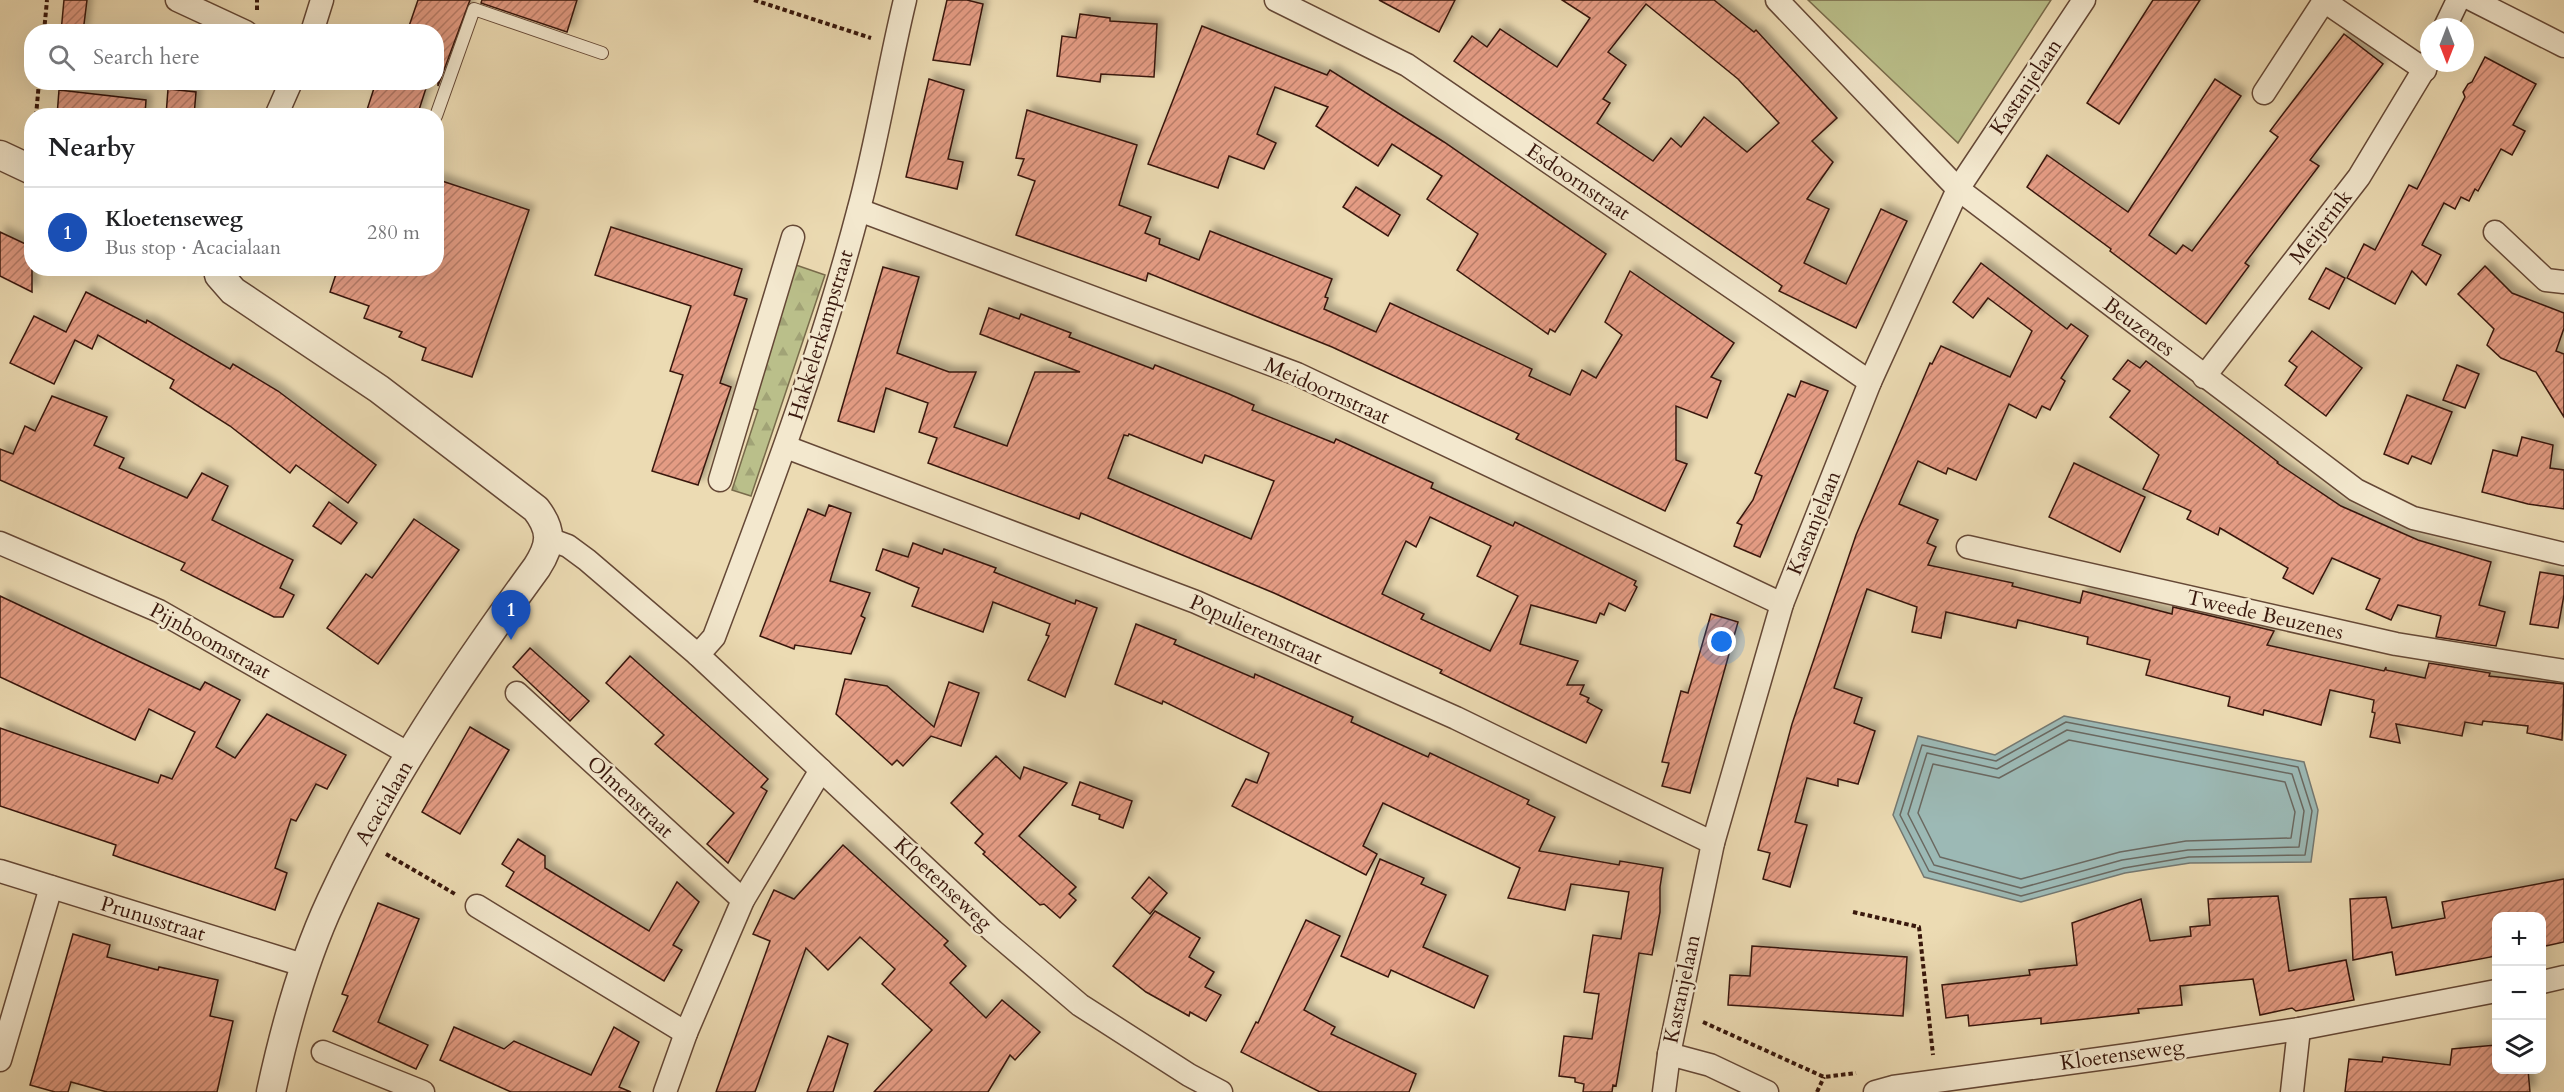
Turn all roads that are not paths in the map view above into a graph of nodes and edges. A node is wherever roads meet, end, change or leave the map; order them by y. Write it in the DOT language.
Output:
graph roads {
  1 [pos="177,0"];
  2 [pos="322,0"];
  3 [pos="905,0"];
  4 [pos="1276,0"];
  5 [pos="1777,0"];
  6 [pos="2084,0"];
  7 [pos="2458,0"];
  8 [pos="2473,0"];
  9 [pos="2449,18"];
  10 [pos="229,24"];
  11 [pos="314,24"];
  12 [pos="2564,46"];
  13 [pos="602,53"];
  14 [pos="2420,62"];
  15 [pos="2423,72"];
  16 [pos="287,90"];
  17 [pos="2264,93"];
  18 [pos="280,108"];
  19 [pos="439,108"];
  20 [pos="0,155"];
  21 [pos="24,166"];
  22 [pos="1958,189"];
  23 [pos="859,210"];
  24 [pos="2495,232"];
  25 [pos="793,237"];
  26 [pos="221,276"];
  27 [pos="2564,282"];
  28 [pos="2204,376"];
  29 [pos="1870,382"];
  30 [pos="786,447"];
  31 [pos="720,480"];
  32 [pos="549,539"];
  33 [pos="0,543"];
  34 [pos="1968,547"];
  35 [pos="2564,554"];
  36 [pos="1782,604"];
  37 [pos="698,656"];
  38 [pos="2564,670"];
  39 [pos="517,693"];
  40 [pos="411,754"];
  41 [pos="821,770"];
  42 [pos="1713,843"];
  43 [pos="0,871"];
  44 [pos="51,887"];
  45 [pos="743,900"];
  46 [pos="477,906"];
  47 [pos="306,966"];
  48 [pos="2564,978"];
  49 [pos="2546,981"];
  50 [pos="2492,991"];
  51 [pos="2299,1029"];
  52 [pos="686,1033"];
  53 [pos="323,1052"];
  54 [pos="1669,1054"];
  55 [pos="0,1060"];
  56 [pos="271,1092"];
  57 [pos="423,1092"];
  58 [pos="666,1092"];
  59 [pos="1221,1092"];
  60 [pos="1664,1092"];
  61 [pos="1767,1092"];
  62 [pos="1875,1092"];
  63 [pos="2292,1092"];
  1 -- 10 [label="street"];
  2 -- 11 [label="street"];
  3 -- 23 [label="street, Hakkelerkampstraat"];
  4 -- 29 [label="street, Esdoornstraat"];
  5 -- 22 [label="street, Beuzenes"];
  6 -- 22 [label="street, Kastanjelaan"];
  7 -- 9 [label="street"];
  8 -- 12 [label="street"];
  13 -- 19 [label="lane"];
  14 -- 17 [label="street, Meijerink"];
  15 -- 28 [label="street, Meijerink"];
  16 -- 18 [label="street"];
  20 -- 21 [label="street"];
  22 -- 28 [label="street, Beuzenes"];
  22 -- 29 [label="street, Kastanjelaan"];
  23 -- 30 [label="street, Hakkelerkampstraat"];
  23 -- 36 [label="street, Meidoornstraat"];
  24 -- 27 [label="street"];
  25 -- 31 [label="street"];
  26 -- 32 [label="street"];
  28 -- 35 [label="street, Beuzenes"];
  29 -- 36 [label="street, Kastanjelaan"];
  30 -- 37 [label="street, Hakkelerkampstraat"];
  30 -- 42 [label="street, Populierenstraat"];
  32 -- 37 [label="street, Kloetenseweg"];
  32 -- 40 [label="street, Acacialaan"];
  33 -- 40 [label="street, Pijnboomstraat"];
  34 -- 38 [label="street, Tweede Beuzenes"];
  36 -- 42 [label="street, Kastanjelaan"];
  37 -- 41 [label="street, Kloetenseweg"];
  39 -- 45 [label="street, Olmenstraat"];
  40 -- 47 [label="street, Acacialaan"];
  41 -- 45 [label="street"];
  41 -- 59 [label="street, Kloetenseweg"];
  42 -- 54 [label="street, Kastanjelaan"];
  43 -- 44 [label="street, Prunusstraat"];
  44 -- 47 [label="street, Prunusstraat"];
  44 -- 55 [label="street"];
  45 -- 52 [label="street"];
  46 -- 52 [label="street"];
  47 -- 56 [label="street, Acacialaan"];
  48 -- 49 [label="street"];
  50 -- 51 [label="street, Kloetenseweg"];
  51 -- 62 [label="street, Kloetenseweg"];
  51 -- 63 [label="street"];
  52 -- 58 [label="street"];
  53 -- 57 [label="street"];
  54 -- 60 [label="street, Kastanjelaan"];
  54 -- 61 [label="street"];
}
